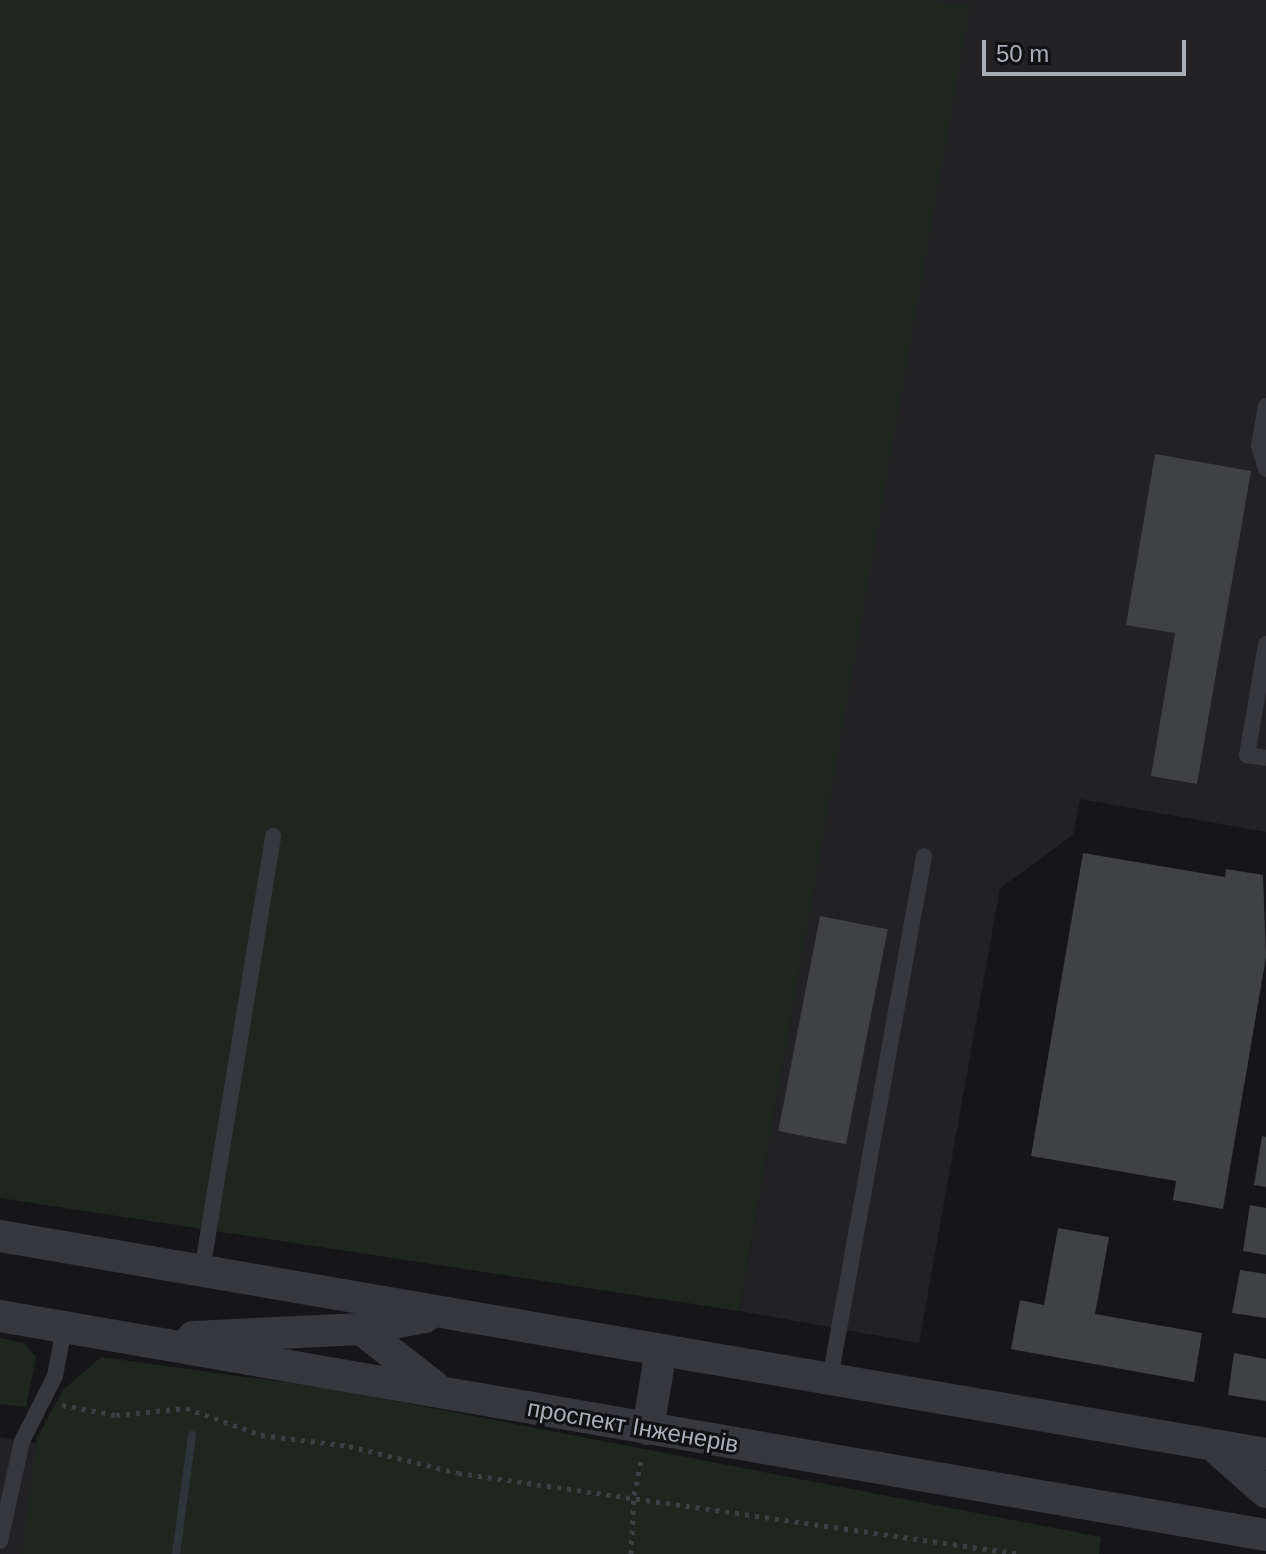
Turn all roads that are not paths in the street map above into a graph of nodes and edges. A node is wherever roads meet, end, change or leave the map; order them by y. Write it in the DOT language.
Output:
graph roads {
  1 [pos="1266,406"];
  2 [pos="1266,469"];
  3 [pos="1266,644"];
  4 [pos="1266,758"];
  5 [pos="273,836"];
  6 [pos="924,856"];
  7 [pos="0,1236"];
  8 [pos="202,1271"];
  9 [pos="448,1313"];
  10 [pos="0,1316"];
  11 [pos="64,1328"];
  12 [pos="361,1329"];
  13 [pos="134,1340"];
  14 [pos="661,1350"];
  15 [pos="830,1379"];
  16 [pos="444,1393"];
  17 [pos="648,1429"];
  18 [pos="1211,1444"];
  19 [pos="1266,1454"];
  20 [pos="1266,1492"];
  21 [pos="1266,1535"];
  22 [pos="0,1541"];
  1 -- 2 [label="lane"];
  3 -- 4 [label="lane"];
  5 -- 8 [label="lane"];
  6 -- 15 [label="lane"];
  7 -- 8 [label="street"];
  8 -- 9 [label="street"];
  9 -- 12 [label="street"];
  9 -- 14 [label="street"];
  10 -- 11 [label="street, проспект Інженерів"];
  11 -- 13 [label="street, проспект Інженерів"];
  11 -- 22 [label="lane"];
  12 -- 13 [label="street"];
  12 -- 16 [label="street"];
  13 -- 16 [label="street, проспект Інженерів"];
  14 -- 15 [label="street"];
  14 -- 17 [label="street"];
  15 -- 18 [label="street"];
  16 -- 17 [label="street, проспект Інженерів"];
  17 -- 21 [label="street, проспект Інженерів"];
  18 -- 19 [label="street"];
  18 -- 20 [label="street"];
}
